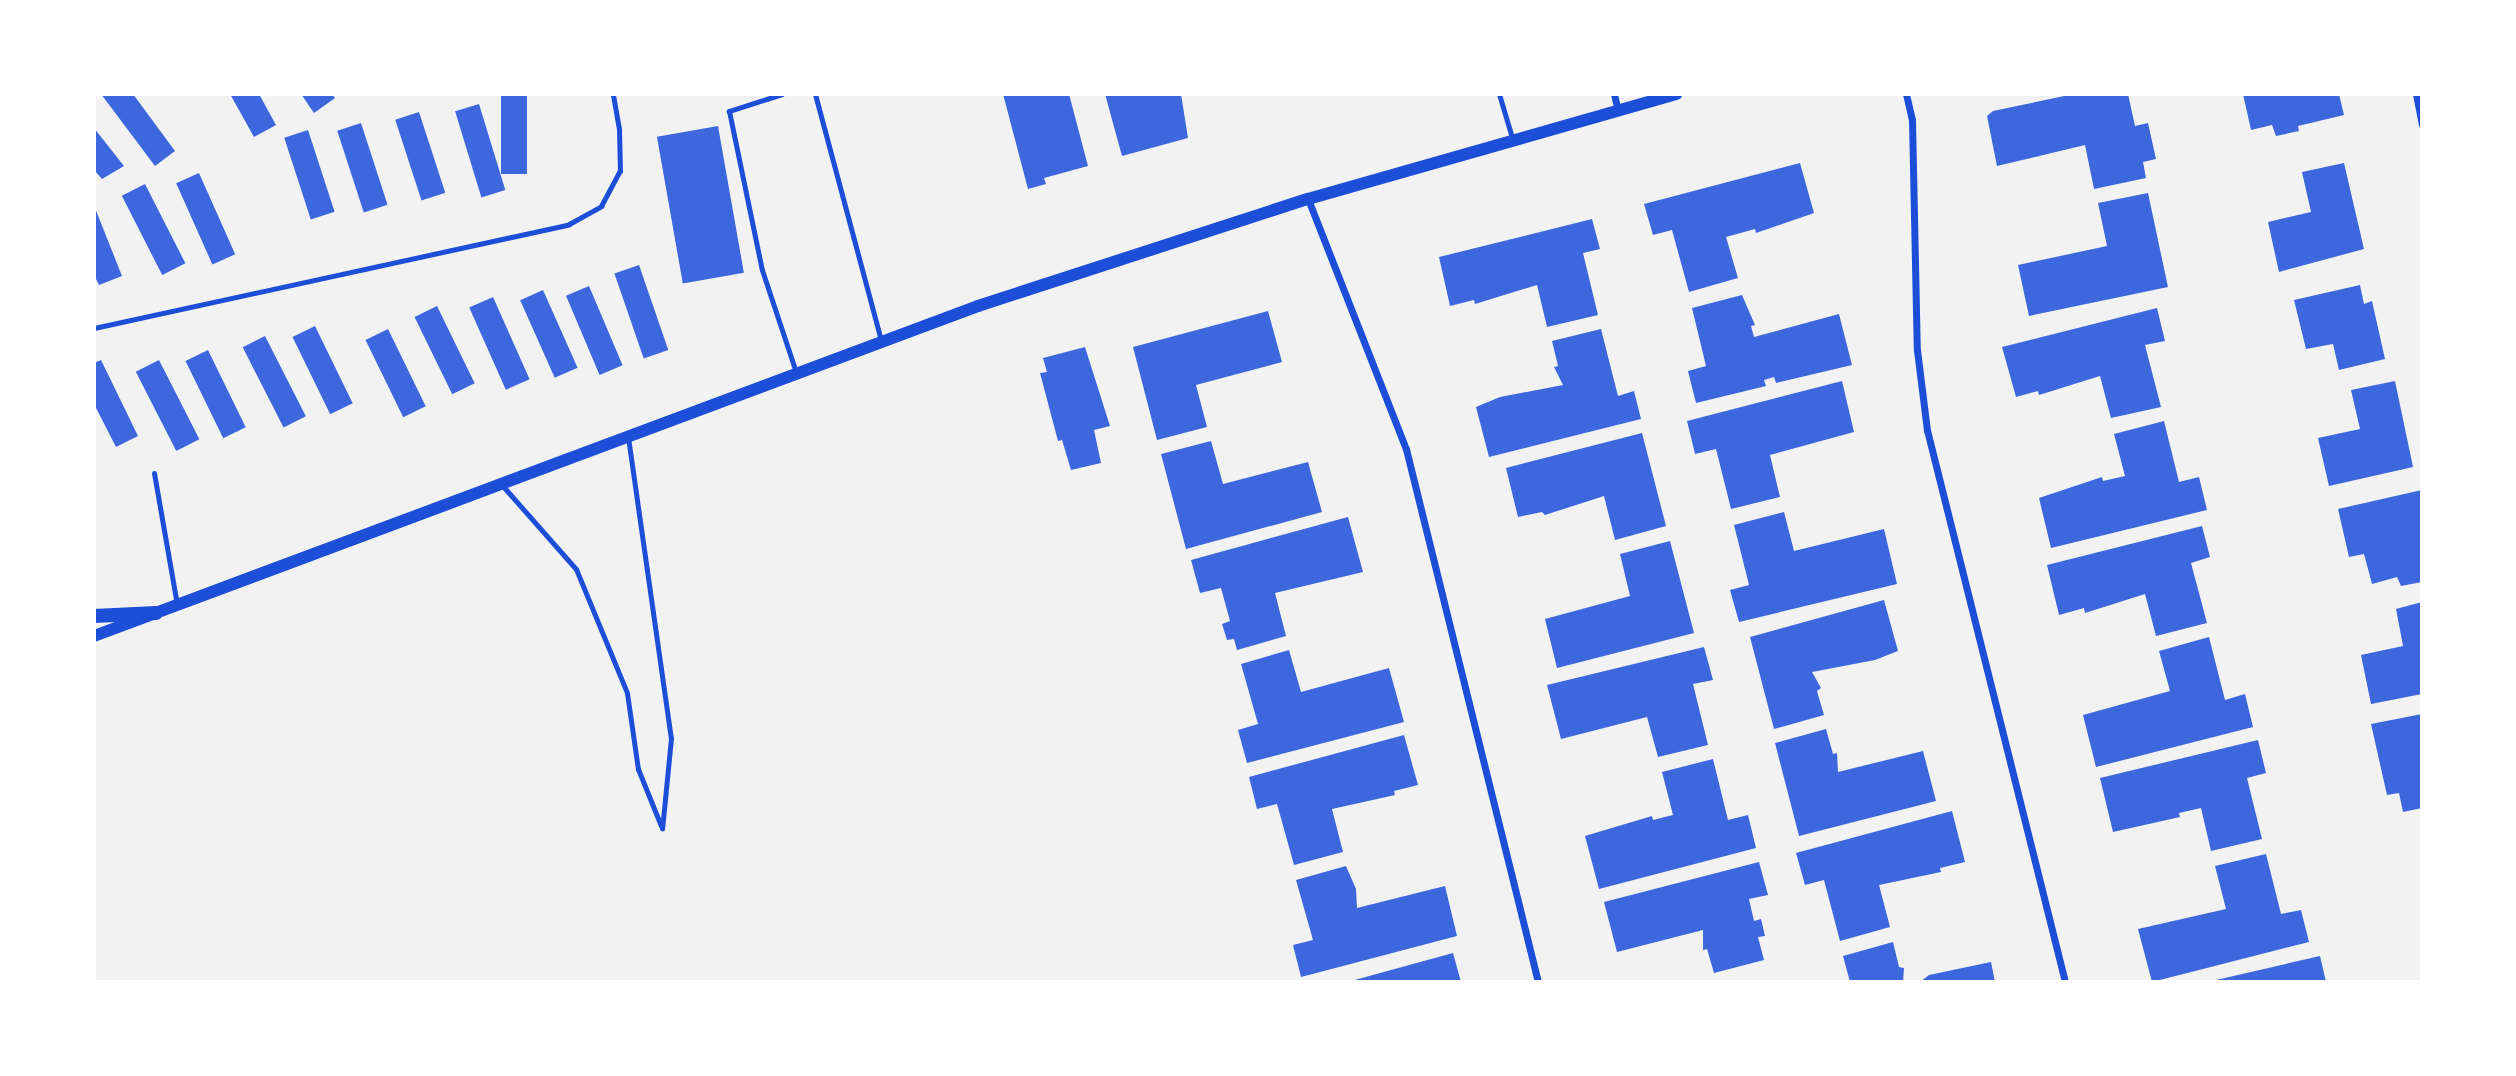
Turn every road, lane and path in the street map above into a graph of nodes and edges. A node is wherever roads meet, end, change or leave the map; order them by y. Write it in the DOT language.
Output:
graph roads {
  1 [pos="612,94"];
  2 [pos="782,94"];
  3 [pos="815,94"];
  4 [pos="1499,94"];
  5 [pos="1614,94"];
  6 [pos="1676,94"];
  7 [pos="1906,94"];
  8 [pos="2416,94"];
  9 [pos="1618,111"];
  10 [pos="2421,124"];
  11 [pos="1513,141"];
  12 [pos="1308,199"];
  13 [pos="94,328"];
  14 [pos="881,340"];
  15 [pos="796,372"];
  16 [pos="627,436"];
  17 [pos="154,473"];
  18 [pos="500,482"];
  19 [pos="177,605"];
  20 [pos="156,613"];
  21 [pos="94,616"];
  22 [pos="94,636"];
  23 [pos="1538,982"];
  24 [pos="2065,982"];
  1 -- 13 [label="lane"];
  2 -- 15 [label="lane"];
  3 -- 14 [label="lane"];
  4 -- 11 [label="lane"];
  5 -- 9 [label="street"];
  6 -- 9 [label="street"];
  7 -- 24 [label="street"];
  8 -- 10 [label="street"];
  9 -- 11 [label="street"];
  11 -- 12 [label="street"];
  12 -- 14 [label="street"];
  12 -- 23 [label="street"];
  14 -- 15 [label="street"];
  15 -- 16 [label="street"];
  16 -- 18 [label="street"];
  16 -- 18 [label="lane"];
  17 -- 19 [label="lane"];
  18 -- 19 [label="street"];
  19 -- 20 [label="street"];
  20 -- 21 [label="main road"];
  20 -- 22 [label="street"];
}
